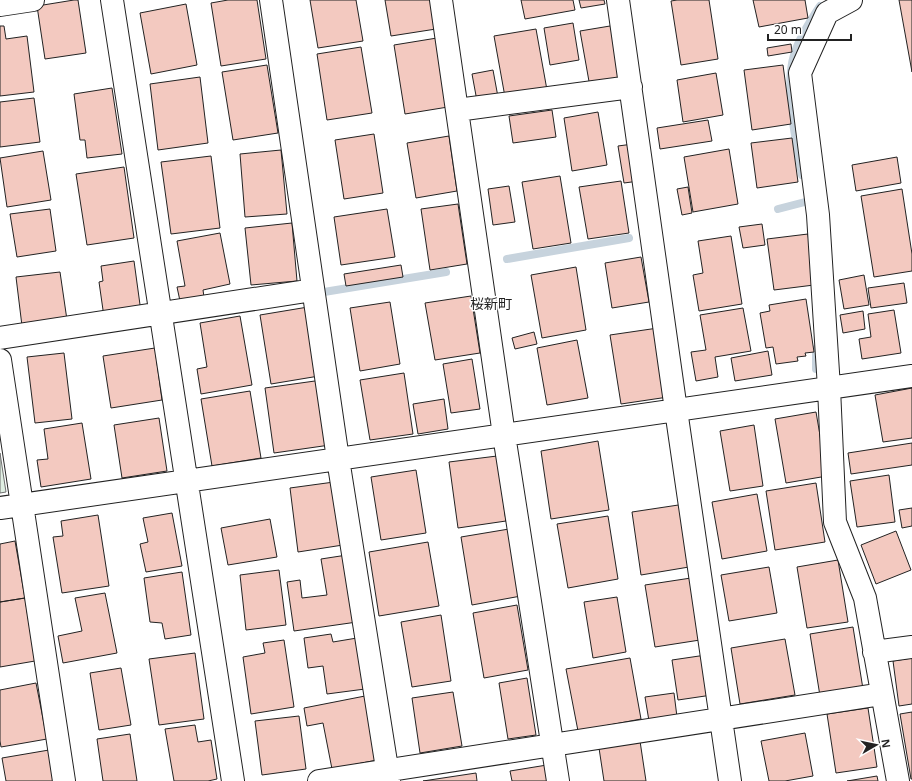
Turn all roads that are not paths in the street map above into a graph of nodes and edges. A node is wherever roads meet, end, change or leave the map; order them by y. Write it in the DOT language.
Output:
graph roads {
  1 [pos="33,0"];
  2 [pos="112,0"];
  3 [pos="271,0"];
  4 [pos="441,0"];
  5 [pos="618,0"];
  6 [pos="851,0"];
  7 [pos="0,5"];
  8 [pos="631,86"];
  9 [pos="457,110"];
  10 [pos="313,290"];
  11 [pos="160,314"];
  12 [pos="0,338"];
  13 [pos="1,370"];
  14 [pos="912,376"];
  15 [pos="829,388"];
  16 [pos="676,410"];
  17 [pos="504,435"];
  18 [pos="338,459"];
  19 [pos="186,481"];
  20 [pos="22,505"];
  21 [pos="0,508"];
  22 [pos="912,647"];
  23 [pos="874,652"];
  24 [pos="882,694"];
  25 [pos="721,719"];
  26 [pos="552,745"];
  27 [pos="388,776"];
  28 [pos="64,781"];
  29 [pos="233,781"];
  30 [pos="319,781"];
  31 [pos="558,781"];
  32 [pos="730,781"];
  33 [pos="898,781"];
  1 -- 7 [label="street"];
  2 -- 11 [label="street"];
  3 -- 10 [label="street"];
  4 -- 9 [label="street"];
  5 -- 8 [label="street"];
  6 -- 15 [label="street"];
  8 -- 9 [label="street"];
  8 -- 16 [label="street"];
  9 -- 17 [label="street"];
  10 -- 11 [label="street"];
  10 -- 18 [label="street"];
  11 -- 12 [label="street"];
  11 -- 19 [label="street"];
  13 -- 20 [label="street"];
  14 -- 15 [label="street"];
  15 -- 16 [label="street"];
  15 -- 23 [label="street"];
  16 -- 17 [label="street"];
  16 -- 25 [label="street"];
  17 -- 18 [label="street"];
  17 -- 26 [label="street"];
  18 -- 19 [label="street"];
  18 -- 27 [label="street"];
  19 -- 20 [label="street"];
  19 -- 29 [label="street"];
  20 -- 21 [label="street"];
  20 -- 28 [label="street"];
  22 -- 23 [label="street"];
  23 -- 24 [label="street"];
  24 -- 25 [label="street"];
  24 -- 33 [label="street"];
  25 -- 26 [label="street"];
  25 -- 32 [label="street"];
  26 -- 27 [label="street"];
  26 -- 31 [label="street"];
  27 -- 30 [label="street"];
}
